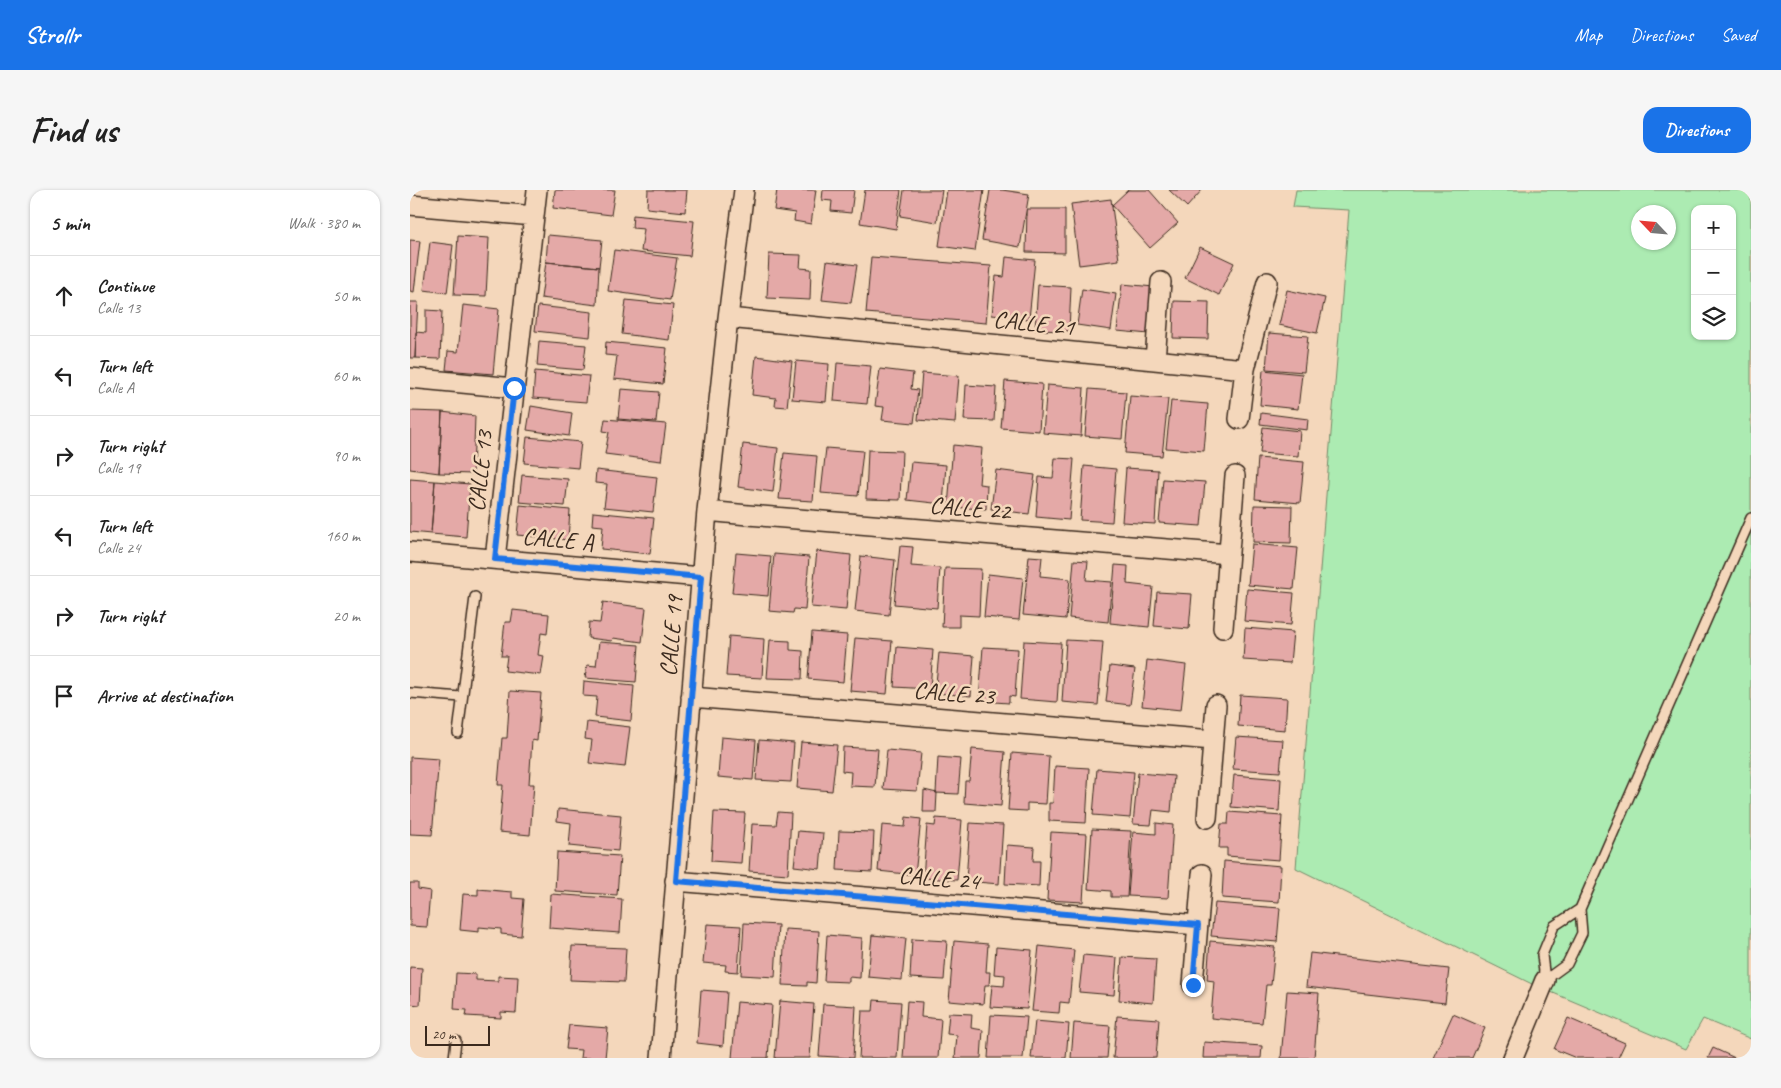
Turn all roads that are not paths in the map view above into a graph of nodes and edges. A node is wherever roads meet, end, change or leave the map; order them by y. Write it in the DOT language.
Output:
graph roads {
  1 [pos="537,190"];
  2 [pos="744,190"];
  3 [pos="410,205"];
  4 [pos="534,216"];
  5 [pos="1161,282"];
  6 [pos="1267,282"];
  7 [pos="728,318"];
  8 [pos="1155,360"];
  9 [pos="1245,370"];
  10 [pos="410,378"];
  11 [pos="514,388"];
  12 [pos="1239,418"];
  13 [pos="1235,476"];
  14 [pos="707,511"];
  15 [pos="1751,518"];
  16 [pos="410,552"];
  17 [pos="1229,554"];
  18 [pos="495,559"];
  19 [pos="701,577"];
  20 [pos="475,597"];
  21 [pos="1223,628"];
  22 [pos="410,693"];
  23 [pos="462,697"];
  24 [pos="691,697"];
  25 [pos="1216,705"];
  26 [pos="458,733"];
  27 [pos="1213,740"];
  28 [pos="1207,818"];
  29 [pos="1202,874"];
  30 [pos="676,881"];
  31 [pos="1580,909"];
  32 [pos="1198,925"];
  33 [pos="1545,980"];
  34 [pos="1193,985"];
  35 [pos="456,1041"];
  36 [pos="454,1058"];
  37 [pos="661,1058"];
  38 [pos="1513,1058"];
  1 -- 4 [label="street, CALLE 13"];
  2 -- 7 [label="street, CALLE 19"];
  3 -- 4 [label="street"];
  4 -- 11 [label="street, CALLE 13"];
  5 -- 8 [label="street"];
  6 -- 9 [label="street"];
  7 -- 8 [label="street, CALLE 21"];
  7 -- 14 [label="street, CALLE 19"];
  8 -- 9 [label="street, CALLE 21"];
  9 -- 12 [label="street"];
  10 -- 11 [label="street"];
  11 -- 18 [label="street, CALLE 13"];
  13 -- 17 [label="street"];
  14 -- 17 [label="street, CALLE 22"];
  14 -- 19 [label="street, CALLE 19"];
  15 -- 31 [label="lane"];
  16 -- 18 [label="street, CALLE A"];
  17 -- 21 [label="street"];
  18 -- 19 [label="street, CALLE A"];
  19 -- 24 [label="street, CALLE 19"];
  20 -- 23 [label="lane"];
  22 -- 23 [label="lane"];
  23 -- 26 [label="lane"];
  24 -- 27 [label="street, CALLE 23"];
  24 -- 30 [label="street, CALLE 19"];
  25 -- 27 [label="street"];
  27 -- 28 [label="street"];
  29 -- 32 [label="street"];
  30 -- 32 [label="street, CALLE 24"];
  30 -- 37 [label="street, CALLE 19"];
  31 -- 33 [label="lane"];
  31 -- 33 [label="lane"];
  32 -- 34 [label="street"];
  33 -- 38 [label="street"];
  35 -- 36 [label="lane"];
}
